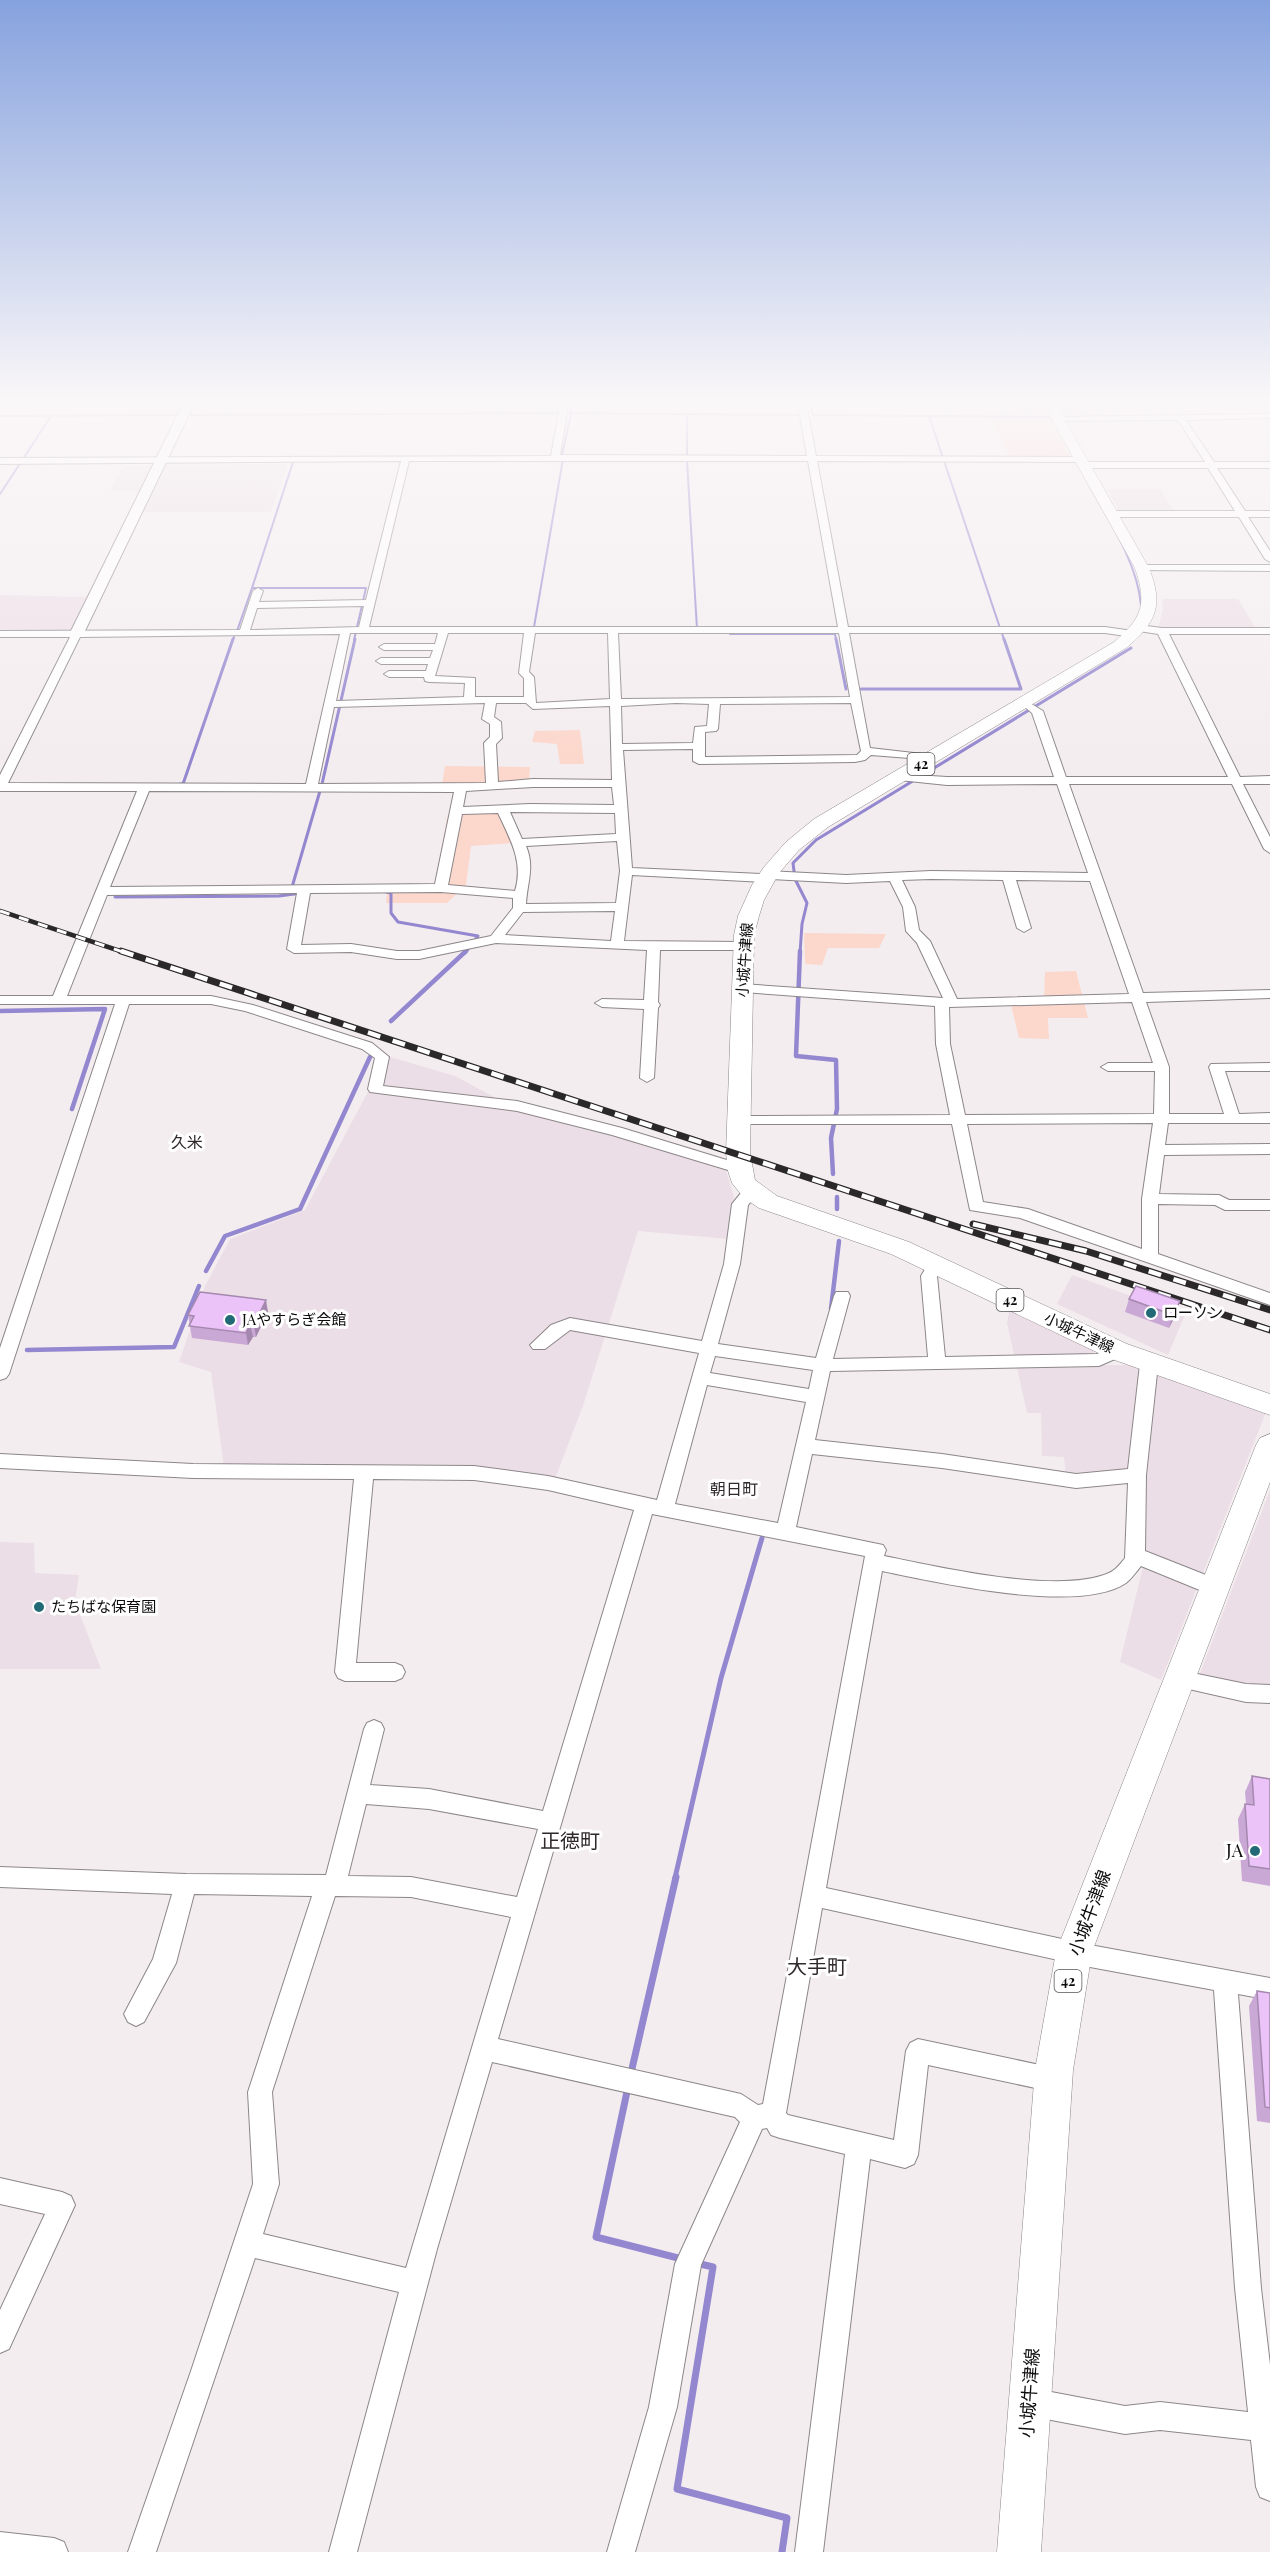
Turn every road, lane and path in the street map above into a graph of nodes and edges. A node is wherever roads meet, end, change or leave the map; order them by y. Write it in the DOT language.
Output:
graph roads {
  1 [pos="132,517"];
  2 [pos="392,517"];
  3 [pos="823,517"];
  4 [pos="1114,517"];
  5 [pos="1243,517"];
  6 [pos="1270,559"];
  7 [pos="1142,568"];
  8 [pos="1270,568"];
  9 [pos="258,591"];
  10 [pos="370,603"];
  11 [pos="253,605"];
  12 [pos="346,630"];
  13 [pos="363,630"];
  14 [pos="444,630"];
  15 [pos="530,630"];
  16 [pos="613,630"];
  17 [pos="843,631"];
  18 [pos="1136,631"];
  19 [pos="1162,631"];
  20 [pos="1270,631"];
  21 [pos="244,633"];
  22 [pos="0,634"];
  23 [pos="76,635"];
  24 [pos="384,647"];
  25 [pos="438,647"];
  26 [pos="381,660"];
  27 [pos="434,661"];
  28 [pos="389,674"];
  29 [pos="430,674"];
  30 [pos="469,700"];
  31 [pos="491,700"];
  32 [pos="529,700"];
  33 [pos="715,700"];
  34 [pos="856,700"];
  35 [pos="615,702"];
  36 [pos="329,704"];
  37 [pos="1030,706"];
  38 [pos="699,746"];
  39 [pos="616,747"];
  40 [pos="868,751"];
  41 [pos="931,758"];
  42 [pos="910,779"];
  43 [pos="1062,780"];
  44 [pos="1235,780"];
  45 [pos="1270,780"];
  46 [pos="618,784"];
  47 [pos="492,786"];
  48 [pos="144,788"];
  49 [pos="311,788"];
  50 [pos="461,788"];
  51 [pos="621,809"];
  52 [pos="503,810"];
  53 [pos="456,811"];
  54 [pos="625,837"];
  55 [pos="518,843"];
  56 [pos="1270,849"];
  57 [pos="626,871"];
  58 [pos="1008,876"];
  59 [pos="766,877"];
  60 [pos="894,877"];
  61 [pos="1097,877"];
  62 [pos="441,888"];
  63 [pos="103,891"];
  64 [pos="304,892"];
  65 [pos="519,902"];
  66 [pos="622,907"];
  67 [pos="1024,928"];
  68 [pos="496,939"];
  69 [pos="617,945"];
  70 [pos="654,946"];
  71 [pos="743,946"];
  72 [pos="742,988"];
  73 [pos="1270,994"];
  74 [pos="1138,997"];
  75 [pos="59,999"];
  76 [pos="124,999"];
  77 [pos="0,1000"];
  78 [pos="947,1002"];
  79 [pos="602,1003"];
  80 [pos="653,1005"];
  81 [pos="1108,1067"];
  82 [pos="1162,1067"];
  83 [pos="1268,1067"];
  84 [pos="647,1078"];
  85 [pos="1270,1118"];
  86 [pos="957,1119"];
  87 [pos="1161,1119"];
  88 [pos="1233,1119"];
  89 [pos="740,1121"];
  90 [pos="1270,1149"];
  91 [pos="1156,1150"];
  92 [pos="738,1168"];
  93 [pos="751,1192"];
  94 [pos="1150,1199"];
  95 [pos="1270,1205"];
  96 [pos="1150,1256"];
  97 [pos="936,1264"];
  98 [pos="842,1296"];
  99 [pos="1270,1299"];
  100 [pos="539,1345"];
  101 [pos="710,1349"];
  102 [pos="1118,1352"];
  103 [pos="937,1363"];
  104 [pos="819,1364"];
  105 [pos="1149,1364"];
  106 [pos="0,1374"];
  107 [pos="701,1378"];
  108 [pos="816,1397"];
  109 [pos="1270,1405"];
  110 [pos="1270,1445"];
  111 [pos="805,1446"];
  112 [pos="0,1461"];
  113 [pos="364,1472"];
  114 [pos="1137,1476"];
  115 [pos="654,1507"];
  116 [pos="785,1532"];
  117 [pos="1135,1555"];
  118 [pos="875,1562"];
  119 [pos="1214,1587"];
  120 [pos="395,1672"];
  121 [pos="1179,1679"];
  122 [pos="1270,1694"];
  123 [pos="374,1729"];
  124 [pos="357,1794"];
  125 [pos="551,1822"];
  126 [pos="0,1877"];
  127 [pos="186,1884"];
  128 [pos="330,1886"];
  129 [pos="813,1896"];
  130 [pos="526,1909"];
  131 [pos="1074,1952"];
  132 [pos="1225,1982"];
  133 [pos="1270,1989"];
  134 [pos="136,2014"];
  135 [pos="484,2049"];
  136 [pos="1054,2080"];
  137 [pos="763,2117"];
  138 [pos="859,2145"];
  139 [pos="0,2191"];
  140 [pos="247,2243"];
  141 [pos="415,2283"];
  142 [pos="0,2340"];
  143 [pos="1262,2349"];
  144 [pos="1029,2402"];
  145 [pos="1264,2428"];
  146 [pos="1270,2487"];
  147 [pos="0,2546"];
  148 [pos="42,2551"];
  149 [pos="142,2552"];
  150 [pos="343,2552"];
  151 [pos="621,2552"];
  152 [pos="809,2552"];
  153 [pos="1019,2552"];
  1 -- 23 [label="street"];
  2 -- 10 [label="street"];
  3 -- 17 [label="street"];
  4 -- 7 [label="main road"];
  5 -- 6 [label="street"];
  7 -- 8 [label="street"];
  7 -- 18 [label="main road"];
  9 -- 11 [label="street"];
  10 -- 11 [label="street"];
  10 -- 13 [label="street"];
  11 -- 21 [label="street"];
  12 -- 13 [label="street"];
  12 -- 21 [label="street"];
  12 -- 36 [label="street"];
  13 -- 14 [label="street"];
  14 -- 15 [label="street"];
  14 -- 25 [label="street"];
  15 -- 16 [label="street"];
  15 -- 32 [label="street"];
  16 -- 17 [label="street"];
  16 -- 35 [label="street"];
  17 -- 18 [label="street"];
  17 -- 34 [label="street"];
  18 -- 19 [label="street"];
  18 -- 37 [label="main road, 小城牛津線 / 42"];
  19 -- 20 [label="street"];
  19 -- 44 [label="street"];
  21 -- 23 [label="street"];
  22 -- 23 [label="street"];
  23 -- 48 [label="street"];
  24 -- 25 [label="street"];
  25 -- 27 [label="street"];
  26 -- 27 [label="street"];
  27 -- 29 [label="street"];
  28 -- 29 [label="street"];
  29 -- 30 [label="street"];
  30 -- 31 [label="street"];
  30 -- 36 [label="street"];
  31 -- 32 [label="street"];
  31 -- 47 [label="street"];
  32 -- 35 [label="street"];
  33 -- 34 [label="street"];
  33 -- 35 [label="street"];
  33 -- 38 [label="street"];
  34 -- 40 [label="street"];
  35 -- 39 [label="street"];
  36 -- 49 [label="street"];
  37 -- 41 [label="main road, 小城牛津線 / 42"];
  37 -- 43 [label="street"];
  38 -- 39 [label="street"];
  38 -- 40 [label="street"];
  39 -- 46 [label="street"];
  40 -- 41 [label="street"];
  41 -- 42 [label="main road, 小城牛津線 / 42"];
  42 -- 43 [label="street"];
  42 -- 59 [label="main road, 小城牛津線 / 42"];
  43 -- 44 [label="street"];
  43 -- 61 [label="street"];
  44 -- 45 [label="street"];
  44 -- 56 [label="street"];
  46 -- 47 [label="street"];
  46 -- 51 [label="street"];
  47 -- 50 [label="street"];
  48 -- 49 [label="street"];
  48 -- 63 [label="street"];
  49 -- 50 [label="street"];
  50 -- 53 [label="street"];
  51 -- 52 [label="street"];
  51 -- 54 [label="street"];
  52 -- 53 [label="street"];
  52 -- 55 [label="street"];
  53 -- 62 [label="street"];
  54 -- 55 [label="street"];
  54 -- 57 [label="street"];
  55 -- 65 [label="street"];
  57 -- 59 [label="street"];
  57 -- 66 [label="street"];
  58 -- 60 [label="street"];
  58 -- 61 [label="street"];
  58 -- 67 [label="street"];
  59 -- 60 [label="street"];
  59 -- 71 [label="main road, 小城牛津線 / 42"];
  60 -- 78 [label="street"];
  61 -- 74 [label="street"];
  62 -- 64 [label="street"];
  62 -- 65 [label="street"];
  63 -- 64 [label="street"];
  63 -- 75 [label="street"];
  64 -- 68 [label="street"];
  65 -- 66 [label="street"];
  65 -- 68 [label="street"];
  66 -- 69 [label="street"];
  68 -- 69 [label="street"];
  69 -- 70 [label="street"];
  70 -- 71 [label="street"];
  70 -- 80 [label="street"];
  71 -- 72 [label="main road, 小城牛津線 / 42"];
  72 -- 78 [label="street"];
  72 -- 89 [label="main road, 小城牛津線 / 42"];
  73 -- 74 [label="street"];
  74 -- 78 [label="street"];
  74 -- 82 [label="street"];
  75 -- 76 [label="street"];
  75 -- 77 [label="street"];
  76 -- 92 [label="street"];
  76 -- 106 [label="street"];
  78 -- 86 [label="street"];
  79 -- 80 [label="street"];
  80 -- 84 [label="street"];
  81 -- 82 [label="street"];
  82 -- 87 [label="street"];
  83 -- 88 [label="street"];
  85 -- 88 [label="street"];
  86 -- 87 [label="street"];
  86 -- 89 [label="street"];
  86 -- 96 [label="street"];
  87 -- 88 [label="street"];
  87 -- 91 [label="street"];
  89 -- 92 [label="main road, 小城牛津線 / 42"];
  90 -- 91 [label="street"];
  91 -- 94 [label="street"];
  92 -- 93 [label="main road"];
  93 -- 97 [label="main road, 小城牛津線 / 42"];
  93 -- 101 [label="street"];
  94 -- 95 [label="street"];
  94 -- 96 [label="street"];
  96 -- 99 [label="street"];
  97 -- 102 [label="main road, 小城牛津線 / 42"];
  97 -- 103 [label="street"];
  98 -- 104 [label="street"];
  100 -- 101 [label="street"];
  101 -- 104 [label="street"];
  101 -- 107 [label="street"];
  102 -- 103 [label="street"];
  102 -- 105 [label="main road, 小城牛津線 / 42"];
  103 -- 104 [label="street"];
  104 -- 108 [label="street"];
  105 -- 109 [label="main road, 小城牛津線 / 42"];
  105 -- 114 [label="street"];
  107 -- 108 [label="street"];
  107 -- 115 [label="street"];
  108 -- 111 [label="street"];
  110 -- 119 [label="main road, 小城牛津線 / 42"];
  111 -- 114 [label="street"];
  111 -- 116 [label="street"];
  112 -- 113 [label="street"];
  113 -- 115 [label="street"];
  113 -- 120 [label="street"];
  114 -- 117 [label="street"];
  115 -- 116 [label="street"];
  115 -- 125 [label="street"];
  116 -- 118 [label="street"];
  117 -- 118 [label="street"];
  117 -- 119 [label="street"];
  118 -- 129 [label="street"];
  119 -- 121 [label="main road, 小城牛津線 / 42"];
  121 -- 122 [label="street"];
  121 -- 131 [label="main road, 小城牛津線 / 42"];
  123 -- 124 [label="street"];
  124 -- 125 [label="street"];
  124 -- 128 [label="street"];
  125 -- 130 [label="street"];
  126 -- 127 [label="street"];
  127 -- 128 [label="street"];
  127 -- 134 [label="street"];
  128 -- 130 [label="street"];
  128 -- 140 [label="street"];
  129 -- 131 [label="street"];
  129 -- 137 [label="street"];
  130 -- 135 [label="street"];
  131 -- 132 [label="street"];
  131 -- 136 [label="main road, 小城牛津線 / 42"];
  132 -- 133 [label="street"];
  132 -- 143 [label="street"];
  135 -- 137 [label="street"];
  135 -- 141 [label="street"];
  136 -- 138 [label="street"];
  136 -- 144 [label="main road, 小城牛津線 / 42"];
  137 -- 138 [label="street"];
  137 -- 151 [label="street"];
  138 -- 152 [label="street"];
  139 -- 142 [label="street"];
  140 -- 141 [label="street"];
  140 -- 149 [label="street"];
  141 -- 150 [label="street"];
  143 -- 145 [label="street"];
  144 -- 145 [label="street"];
  144 -- 153 [label="main road, 小城牛津線 / 42"];
  145 -- 146 [label="street"];
  147 -- 148 [label="street"];
}
